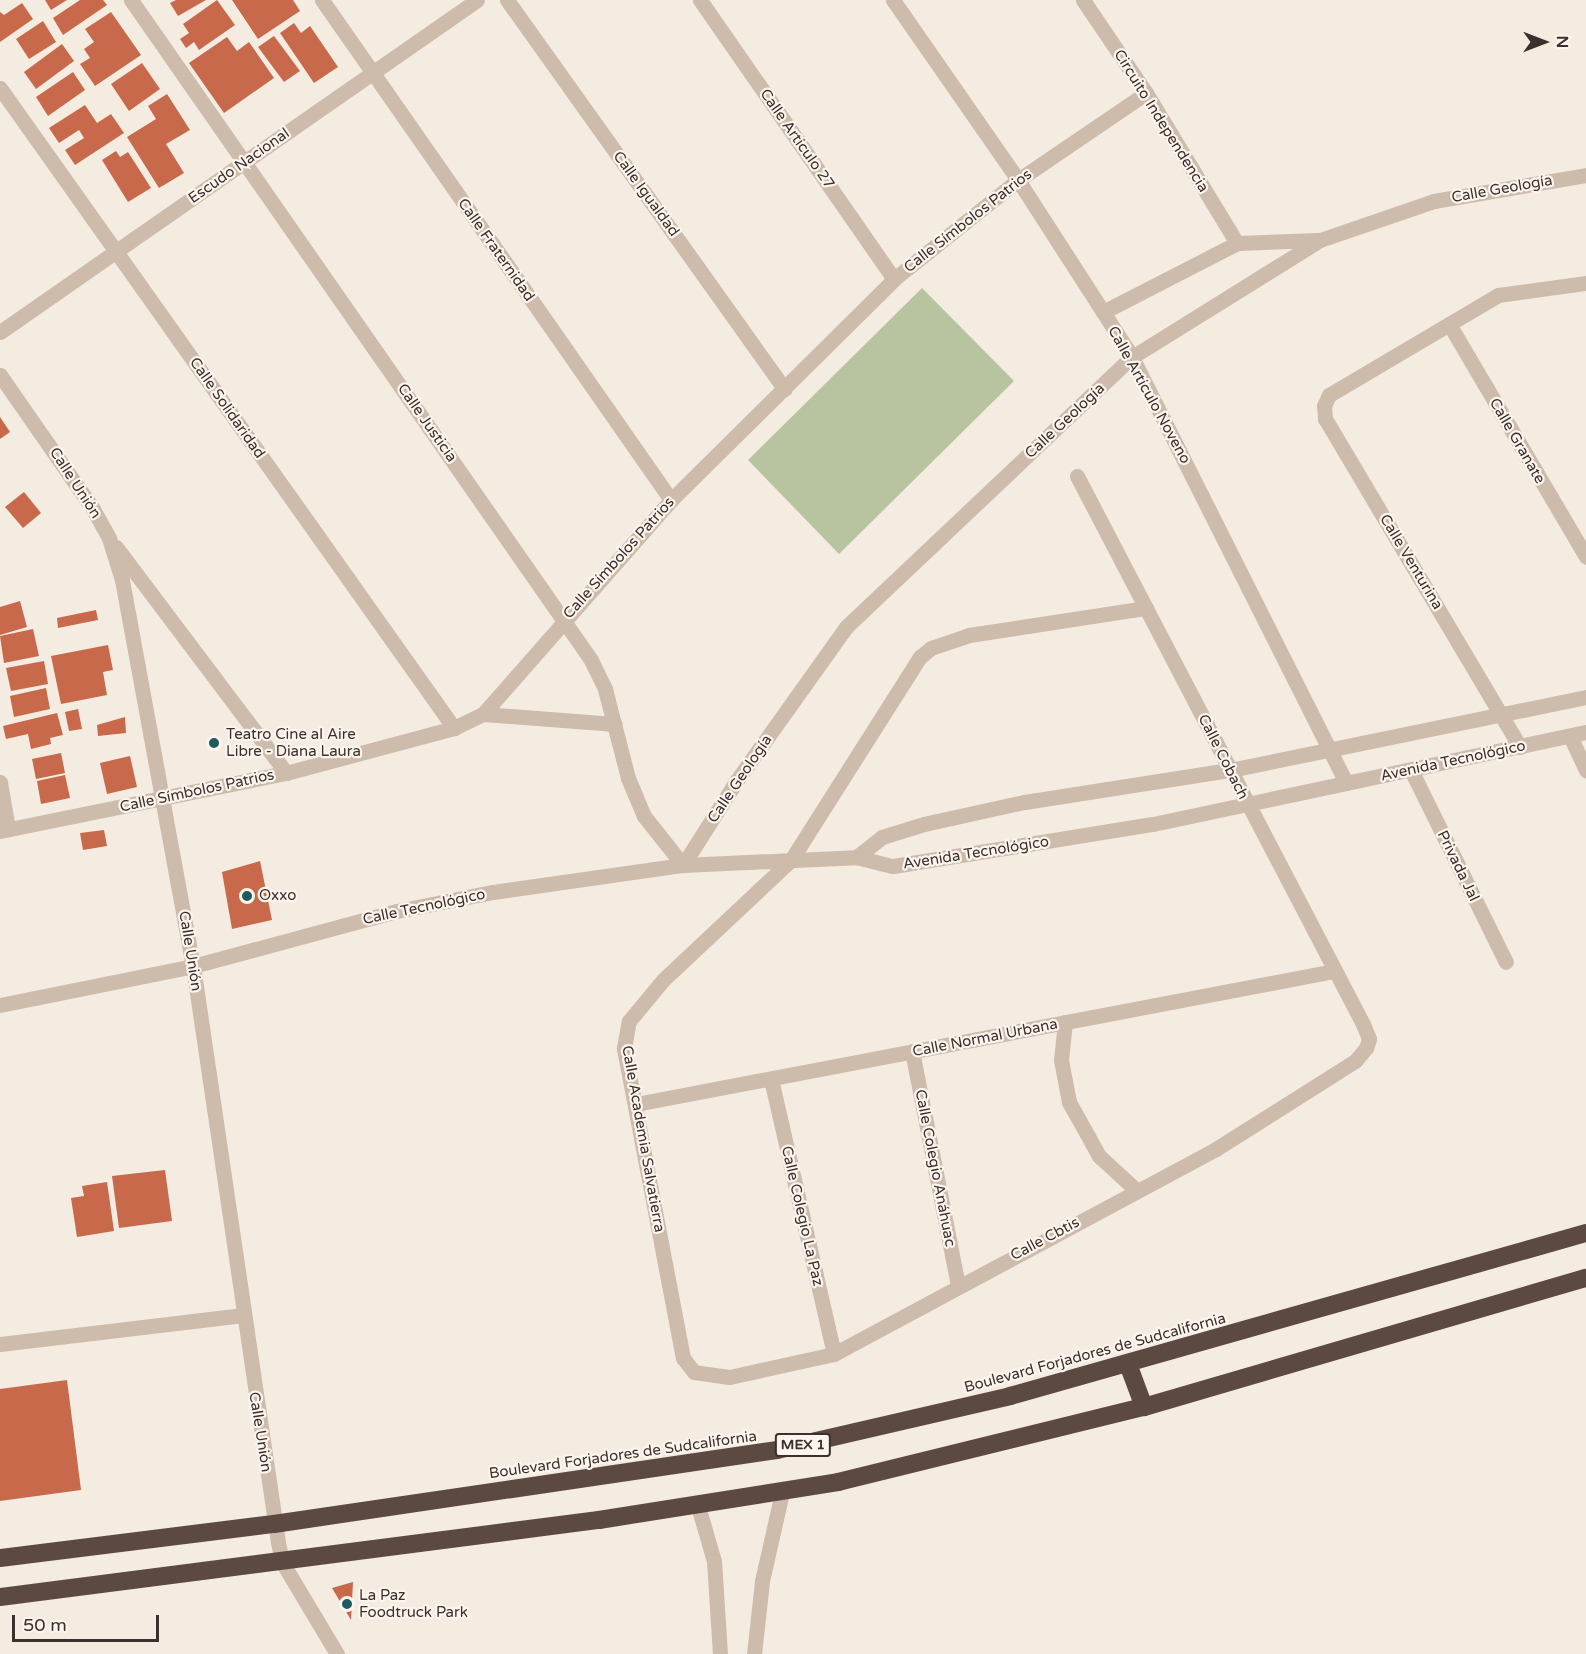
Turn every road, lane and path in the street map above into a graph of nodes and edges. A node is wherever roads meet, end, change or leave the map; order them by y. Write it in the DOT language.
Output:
graph roads {
  1 [pos="131,0"];
  2 [pos="322,0"];
  3 [pos="477,0"];
  4 [pos="507,0"];
  5 [pos="700,0"];
  6 [pos="893,0"];
  7 [pos="1083,0"];
  8 [pos="372,73"];
  9 [pos="0,88"];
  10 [pos="1146,93"];
  11 [pos="244,162"];
  12 [pos="1586,175"];
  13 [pos="1018,180"];
  14 [pos="1320,240"];
  15 [pos="1237,243"];
  16 [pos="115,252"];
  17 [pos="894,279"];
  18 [pos="1586,283"];
  19 [pos="1103,312"];
  20 [pos="1449,324"];
  21 [pos="0,332"];
  22 [pos="1132,357"];
  23 [pos="0,375"];
  24 [pos="784,389"];
  25 [pos="1077,476"];
  26 [pos="671,500"];
  27 [pos="109,538"];
  28 [pos="1586,557"];
  29 [pos="1146,608"];
  30 [pos="565,620"];
  31 [pos="1586,697"];
  32 [pos="483,714"];
  33 [pos="1505,717"];
  34 [pos="615,724"];
  35 [pos="454,728"];
  36 [pos="1586,732"];
  37 [pos="1570,736"];
  38 [pos="1520,747"];
  39 [pos="1330,750"];
  40 [pos="1229,770"];
  41 [pos="1411,770"];
  42 [pos="1586,770"];
  43 [pos="286,773"];
  44 [pos="0,782"];
  45 [pos="1346,783"];
  46 [pos="164,798"];
  47 [pos="1247,805"];
  48 [pos="4,830"];
  49 [pos="856,857"];
  50 [pos="791,860"];
  51 [pos="683,865"];
  52 [pos="1506,962"];
  53 [pos="194,966"];
  54 [pos="1334,971"];
  55 [pos="0,1005"];
  56 [pos="1065,1022"];
  57 [pos="1369,1039"];
  58 [pos="912,1051"];
  59 [pos="771,1079"];
  60 [pos="636,1104"];
  61 [pos="1136,1190"];
  62 [pos="1586,1233"];
  63 [pos="1586,1278"];
  64 [pos="958,1285"];
  65 [pos="243,1315"];
  66 [pos="0,1344"];
  67 [pos="834,1354"];
  68 [pos="1128,1364"];
  69 [pos="694,1372"];
  70 [pos="1144,1407"];
  71 [pos="782,1492"];
  72 [pos="698,1506"];
  73 [pos="274,1524"];
  74 [pos="0,1558"];
  75 [pos="282,1562"];
  76 [pos="0,1597"];
  77 [pos="337,1654"];
  78 [pos="720,1654"];
  79 [pos="754,1654"];
  1 -- 11 [label="street, Calle Justicia"];
  2 -- 8 [label="street, Calle Fraternidad"];
  3 -- 8 [label="street, Escudo Nacional"];
  4 -- 24 [label="street, Calle Igualdad"];
  5 -- 17 [label="street, Calle Artículo 27"];
  6 -- 13 [label="street, Calle Artículo Noveno"];
  7 -- 10 [label="street, Circuito Independencia"];
  8 -- 11 [label="street, Escudo Nacional"];
  8 -- 26 [label="street, Calle Fraternidad"];
  9 -- 16 [label="street, Calle Solidaridad"];
  10 -- 13 [label="street, Calle Símbolos Patrios"];
  10 -- 15 [label="street, Circuito Independencia"];
  11 -- 16 [label="street, Escudo Nacional"];
  11 -- 30 [label="street, Calle Justicia"];
  12 -- 14 [label="street, Calle Geología"];
  13 -- 17 [label="street, Calle Símbolos Patrios"];
  13 -- 19 [label="street, Calle Artículo Noveno"];
  14 -- 15 [label="street"];
  14 -- 22 [label="street, Calle Geología"];
  15 -- 19 [label="street"];
  16 -- 21 [label="street, Escudo Nacional"];
  16 -- 35 [label="street, Calle Solidaridad"];
  17 -- 24 [label="street, Calle Símbolos Patrios"];
  18 -- 20 [label="street"];
  19 -- 22 [label="street, Calle Artículo Noveno"];
  20 -- 28 [label="street, Calle Granate"];
  20 -- 33 [label="street, Calle Venturina"];
  22 -- 39 [label="street, Calle Artículo Noveno"];
  22 -- 51 [label="street, Calle Geología"];
  23 -- 27 [label="street, Calle Unión"];
  24 -- 26 [label="street, Calle Símbolos Patrios"];
  25 -- 29 [label="street, Calle Cobach"];
  26 -- 30 [label="street, Calle Símbolos Patrios"];
  27 -- 43 [label="street"];
  27 -- 46 [label="street, Calle Unión"];
  29 -- 40 [label="street, Calle Cobach"];
  29 -- 50 [label="street, Calle Academia Salvatierra"];
  30 -- 32 [label="street, Calle Símbolos Patrios"];
  30 -- 34 [label="street, Calle Justicia"];
  31 -- 33 [label="street"];
  32 -- 34 [label="street"];
  32 -- 35 [label="street, Calle Símbolos Patrios"];
  33 -- 38 [label="street, Calle Venturina"];
  33 -- 39 [label="street"];
  34 -- 51 [label="street, Calle Justicia"];
  35 -- 43 [label="street, Calle Símbolos Patrios"];
  36 -- 37 [label="street, Avenida Tecnológico"];
  37 -- 38 [label="street, Avenida Tecnológico"];
  37 -- 42 [label="street"];
  38 -- 41 [label="street, Avenida Tecnológico"];
  39 -- 40 [label="street"];
  39 -- 45 [label="street, Calle Artículo Noveno"];
  40 -- 47 [label="street, Calle Cobach"];
  40 -- 49 [label="street"];
  41 -- 45 [label="street, Avenida Tecnológico"];
  41 -- 52 [label="street, Privada Jal"];
  43 -- 46 [label="street, Calle Símbolos Patrios"];
  44 -- 48 [label="street"];
  45 -- 47 [label="street, Avenida Tecnológico"];
  46 -- 48 [label="street, Calle Símbolos Patrios"];
  46 -- 53 [label="street, Calle Unión"];
  47 -- 49 [label="street, Avenida Tecnológico"];
  47 -- 54 [label="street, Calle Cobach"];
  49 -- 50 [label="street, Calle Tecnológico"];
  50 -- 51 [label="street, Calle Tecnológico"];
  50 -- 60 [label="street, Calle Academia Salvatierra"];
  51 -- 53 [label="street, Calle Tecnológico"];
  53 -- 55 [label="street, Calle Tecnológico"];
  53 -- 65 [label="street, Calle Unión"];
  54 -- 56 [label="street, Calle Normal Urbana"];
  54 -- 57 [label="street, Calle Cobach"];
  56 -- 58 [label="street, Calle Normal Urbana"];
  56 -- 61 [label="street"];
  57 -- 61 [label="street, Calle Cbtis"];
  58 -- 59 [label="street, Calle Normal Urbana"];
  58 -- 64 [label="street, Calle Colegio Anáhuac"];
  59 -- 60 [label="street, Calle Normal Urbana"];
  59 -- 67 [label="street, Calle Colegio La Paz"];
  60 -- 69 [label="street, Calle Academia Salvatierra"];
  61 -- 64 [label="street, Calle Cbtis"];
  62 -- 68 [label="highway, Boulevard Forjadores de Sudcalifornia / MEX 1"];
  63 -- 70 [label="highway"];
  64 -- 67 [label="street, Calle Cbtis"];
  65 -- 66 [label="street"];
  65 -- 73 [label="street, Calle Unión"];
  67 -- 69 [label="street, Calle Cbtis"];
  68 -- 70 [label="highway"];
  68 -- 73 [label="highway, Boulevard Forjadores de Sudcalifornia / MEX 1"];
  70 -- 71 [label="highway"];
  71 -- 72 [label="highway"];
  71 -- 79 [label="street"];
  72 -- 75 [label="highway"];
  72 -- 78 [label="street"];
  73 -- 74 [label="highway, Boulevard Forjadores de Sudcalifornia / MEX 1"];
  73 -- 75 [label="street, Calle Unión"];
  75 -- 76 [label="highway"];
  75 -- 77 [label="street, Calle Unión"];
}
